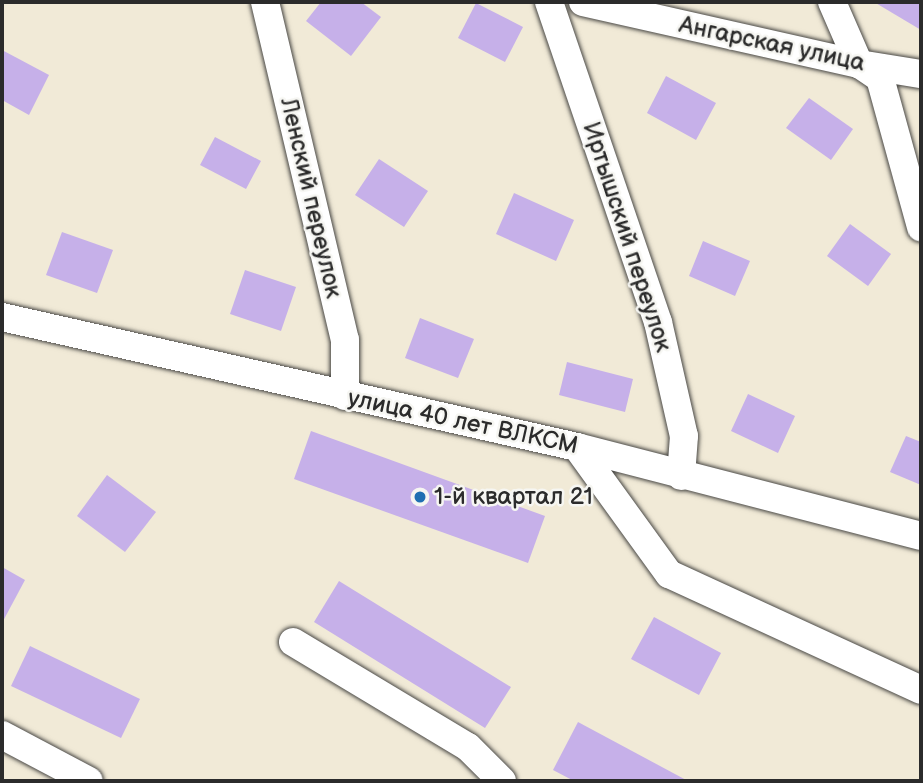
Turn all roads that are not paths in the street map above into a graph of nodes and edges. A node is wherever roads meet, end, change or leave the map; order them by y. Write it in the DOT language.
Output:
graph roads {
  1 [pos="265,2"];
  2 [pos="549,2"];
  3 [pos="583,2"];
  4 [pos="832,2"];
  5 [pos="859,64"];
  6 [pos="921,75"];
  7 [pos="921,227"];
  8 [pos="2,317"];
  9 [pos="345,396"];
  10 [pos="577,447"];
  11 [pos="681,476"];
  12 [pos="921,537"];
  13 [pos="293,642"];
  14 [pos="921,690"];
  15 [pos="2,736"];
  16 [pos="89,781"];
  17 [pos="502,781"];
  1 -- 9 [label="street, Ленский переулок"];
  2 -- 11 [label="street, Иртышский переулок"];
  3 -- 5 [label="street, Ангарская улица"];
  4 -- 5 [label="street"];
  5 -- 6 [label="street, Ангарская улица"];
  5 -- 7 [label="street"];
  8 -- 9 [label="street, улица 40 лет ВЛКСМ"];
  9 -- 10 [label="street, улица 40 лет ВЛКСМ"];
  10 -- 11 [label="street, улица 40 лет ВЛКСМ"];
  10 -- 14 [label="street"];
  11 -- 12 [label="street, улица 40 лет ВЛКСМ"];
  13 -- 17 [label="street"];
  15 -- 16 [label="street"];
}
